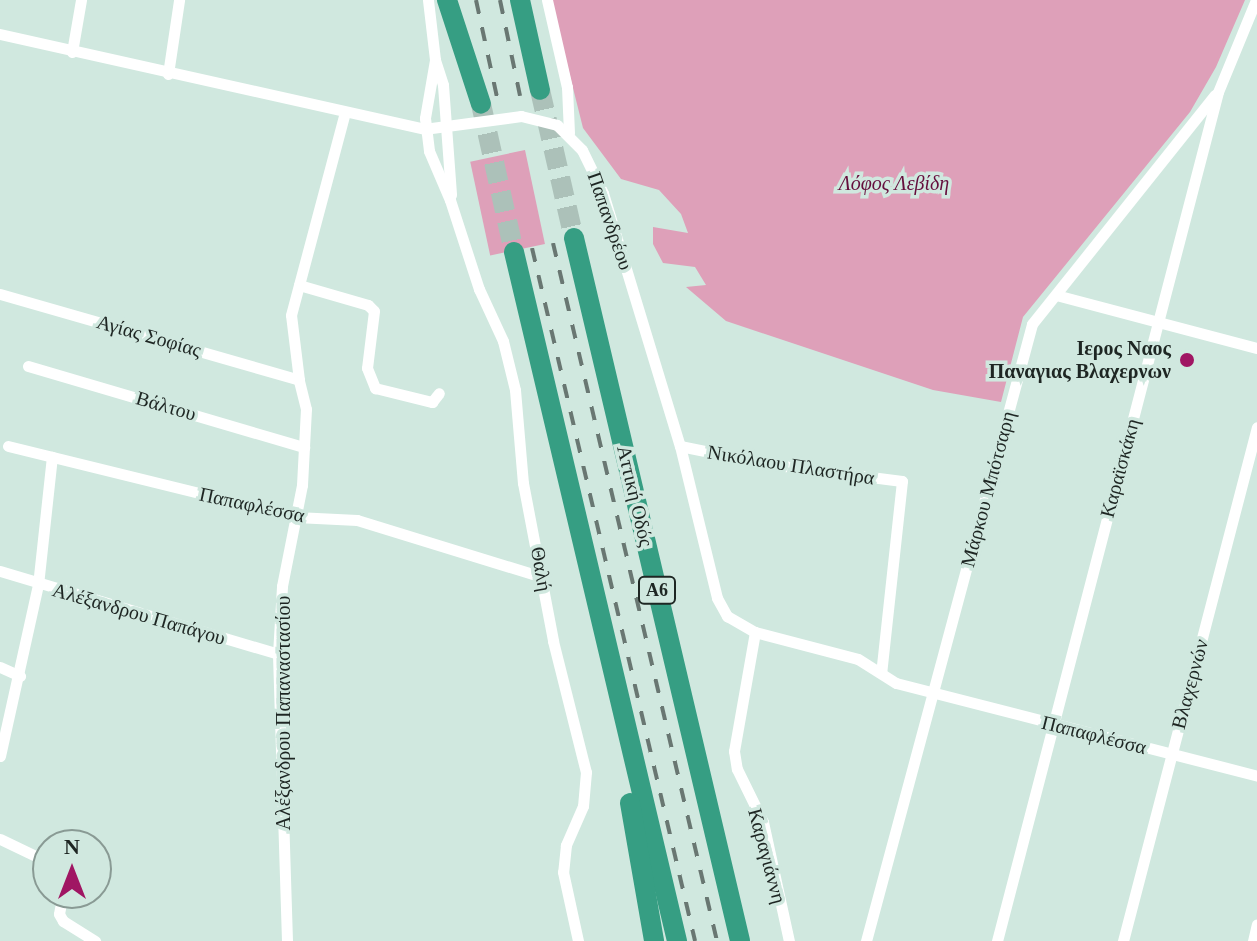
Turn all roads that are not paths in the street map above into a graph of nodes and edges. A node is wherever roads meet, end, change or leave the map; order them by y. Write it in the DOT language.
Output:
graph roads {
  1 [pos="81,0"];
  2 [pos="179,0"];
  3 [pos="428,0"];
  4 [pos="447,0"];
  5 [pos="458,0"];
  6 [pos="520,0"];
  7 [pos="547,0"];
  8 [pos="1256,0"];
  9 [pos="0,34"];
  10 [pos="72,52"];
  11 [pos="435,60"];
  12 [pos="168,74"];
  13 [pos="540,90"];
  14 [pos="1218,92"];
  15 [pos="345,112"];
  16 [pos="446,128"];
  17 [pos="424,129"];
  18 [pos="569,133"];
  19 [pos="450,200"];
  20 [pos="574,238"];
  21 [pos="514,252"];
  22 [pos="299,285"];
  23 [pos="0,294"];
  24 [pos="1056,295"];
  25 [pos="1158,322"];
  26 [pos="1257,348"];
  27 [pos="28,366"];
  28 [pos="299,380"];
  29 [pos="439,393"];
  30 [pos="1257,427"];
  31 [pos="8,446"];
  32 [pos="680,446"];
  33 [pos="304,447"];
  34 [pos="52,457"];
  35 [pos="296,517"];
  36 [pos="588,568"];
  37 [pos="0,571"];
  38 [pos="542,577"];
  39 [pos="38,585"];
  40 [pos="755,632"];
  41 [pos="278,654"];
  42 [pos="0,667"];
  43 [pos="881,673"];
  44 [pos="20,676"];
  45 [pos="932,694"];
  46 [pos="1054,725"];
  47 [pos="1172,754"];
  48 [pos="0,756"];
  49 [pos="1257,776"];
  50 [pos="0,839"];
  51 [pos="32,854"];
  52 [pos="60,909"];
  53 [pos="1257,924"];
  54 [pos="95,941"];
  55 [pos="287,941"];
  56 [pos="578,941"];
  57 [pos="654,941"];
  58 [pos="677,941"];
  59 [pos="740,941"];
  60 [pos="789,941"];
  61 [pos="866,941"];
  62 [pos="997,941"];
  63 [pos="1123,941"];
  64 [pos="1253,941"];
  1 -- 10 [label="street"];
  2 -- 12 [label="street"];
  3 -- 11 [label="street, Θαλή"];
  4 -- 5 [label="highway"];
  6 -- 13 [label="highway"];
  7 -- 18 [label="street"];
  8 -- 14 [label="street, Καραϊσκάκη"];
  9 -- 10 [label="street"];
  10 -- 12 [label="street"];
  11 -- 16 [label="street, Θαλή"];
  11 -- 17 [label="street, Θαλή"];
  12 -- 15 [label="street"];
  14 -- 24 [label="street, Μάρκου Μπότσαρη"];
  14 -- 25 [label="street, Καραϊσκάκη"];
  15 -- 17 [label="street"];
  15 -- 22 [label="street, Αλέξανδρου Παπαναστασίου"];
  16 -- 17 [label="street"];
  16 -- 18 [label="street"];
  16 -- 19 [label="street, Θαλή"];
  17 -- 19 [label="street, Θαλή"];
  18 -- 32 [label="street, Παπανδρέου"];
  19 -- 38 [label="street, Θαλή"];
  20 -- 59 [label="highway, Αττική Οδός / Α6"];
  21 -- 36 [label="highway"];
  22 -- 28 [label="street, Αλέξανδρου Παπαναστασίου"];
  22 -- 29 [label="street"];
  23 -- 28 [label="street, Αγίας Σοφίας"];
  24 -- 25 [label="street"];
  24 -- 45 [label="street, Μάρκου Μπότσαρη"];
  25 -- 26 [label="street"];
  25 -- 46 [label="street, Καραϊσκάκη"];
  27 -- 33 [label="street, Βάλτου"];
  28 -- 33 [label="street, Αλέξανδρου Παπαναστασίου"];
  30 -- 47 [label="street, Βλαχερνών"];
  31 -- 34 [label="street, Παπαφλέσσα"];
  32 -- 40 [label="street, Παπανδρέου"];
  32 -- 43 [label="street, Νικόλαου Πλαστήρα"];
  33 -- 35 [label="street, Αλέξανδρου Παπαναστασίου"];
  34 -- 35 [label="street, Παπαφλέσσα"];
  34 -- 39 [label="street"];
  35 -- 38 [label="street, Παπαφλέσσα"];
  35 -- 41 [label="street, Αλέξανδρου Παπαναστασίου"];
  36 -- 57 [label="highway"];
  36 -- 58 [label="highway"];
  37 -- 39 [label="street, Αλέξανδρου Παπάγου"];
  38 -- 56 [label="street, Θαλή"];
  39 -- 41 [label="street, Αλέξανδρου Παπάγου"];
  39 -- 44 [label="street"];
  40 -- 43 [label="street, Παπανδρέου"];
  40 -- 60 [label="street, Καραγιάννη"];
  41 -- 55 [label="street, Αλέξανδρου Παπαναστασίου"];
  42 -- 44 [label="street"];
  43 -- 45 [label="street, Παπανδρέου"];
  44 -- 48 [label="street"];
  45 -- 46 [label="street, Παπαφλέσσα"];
  45 -- 61 [label="street, Μάρκου Μπότσαρη"];
  46 -- 47 [label="street, Παπαφλέσσα"];
  46 -- 62 [label="street, Καραϊσκάκη"];
  47 -- 49 [label="street, Παπαφλέσσα"];
  47 -- 63 [label="street, Βλαχερνών"];
  50 -- 51 [label="street"];
  52 -- 54 [label="street"];
  53 -- 64 [label="street"];
}
